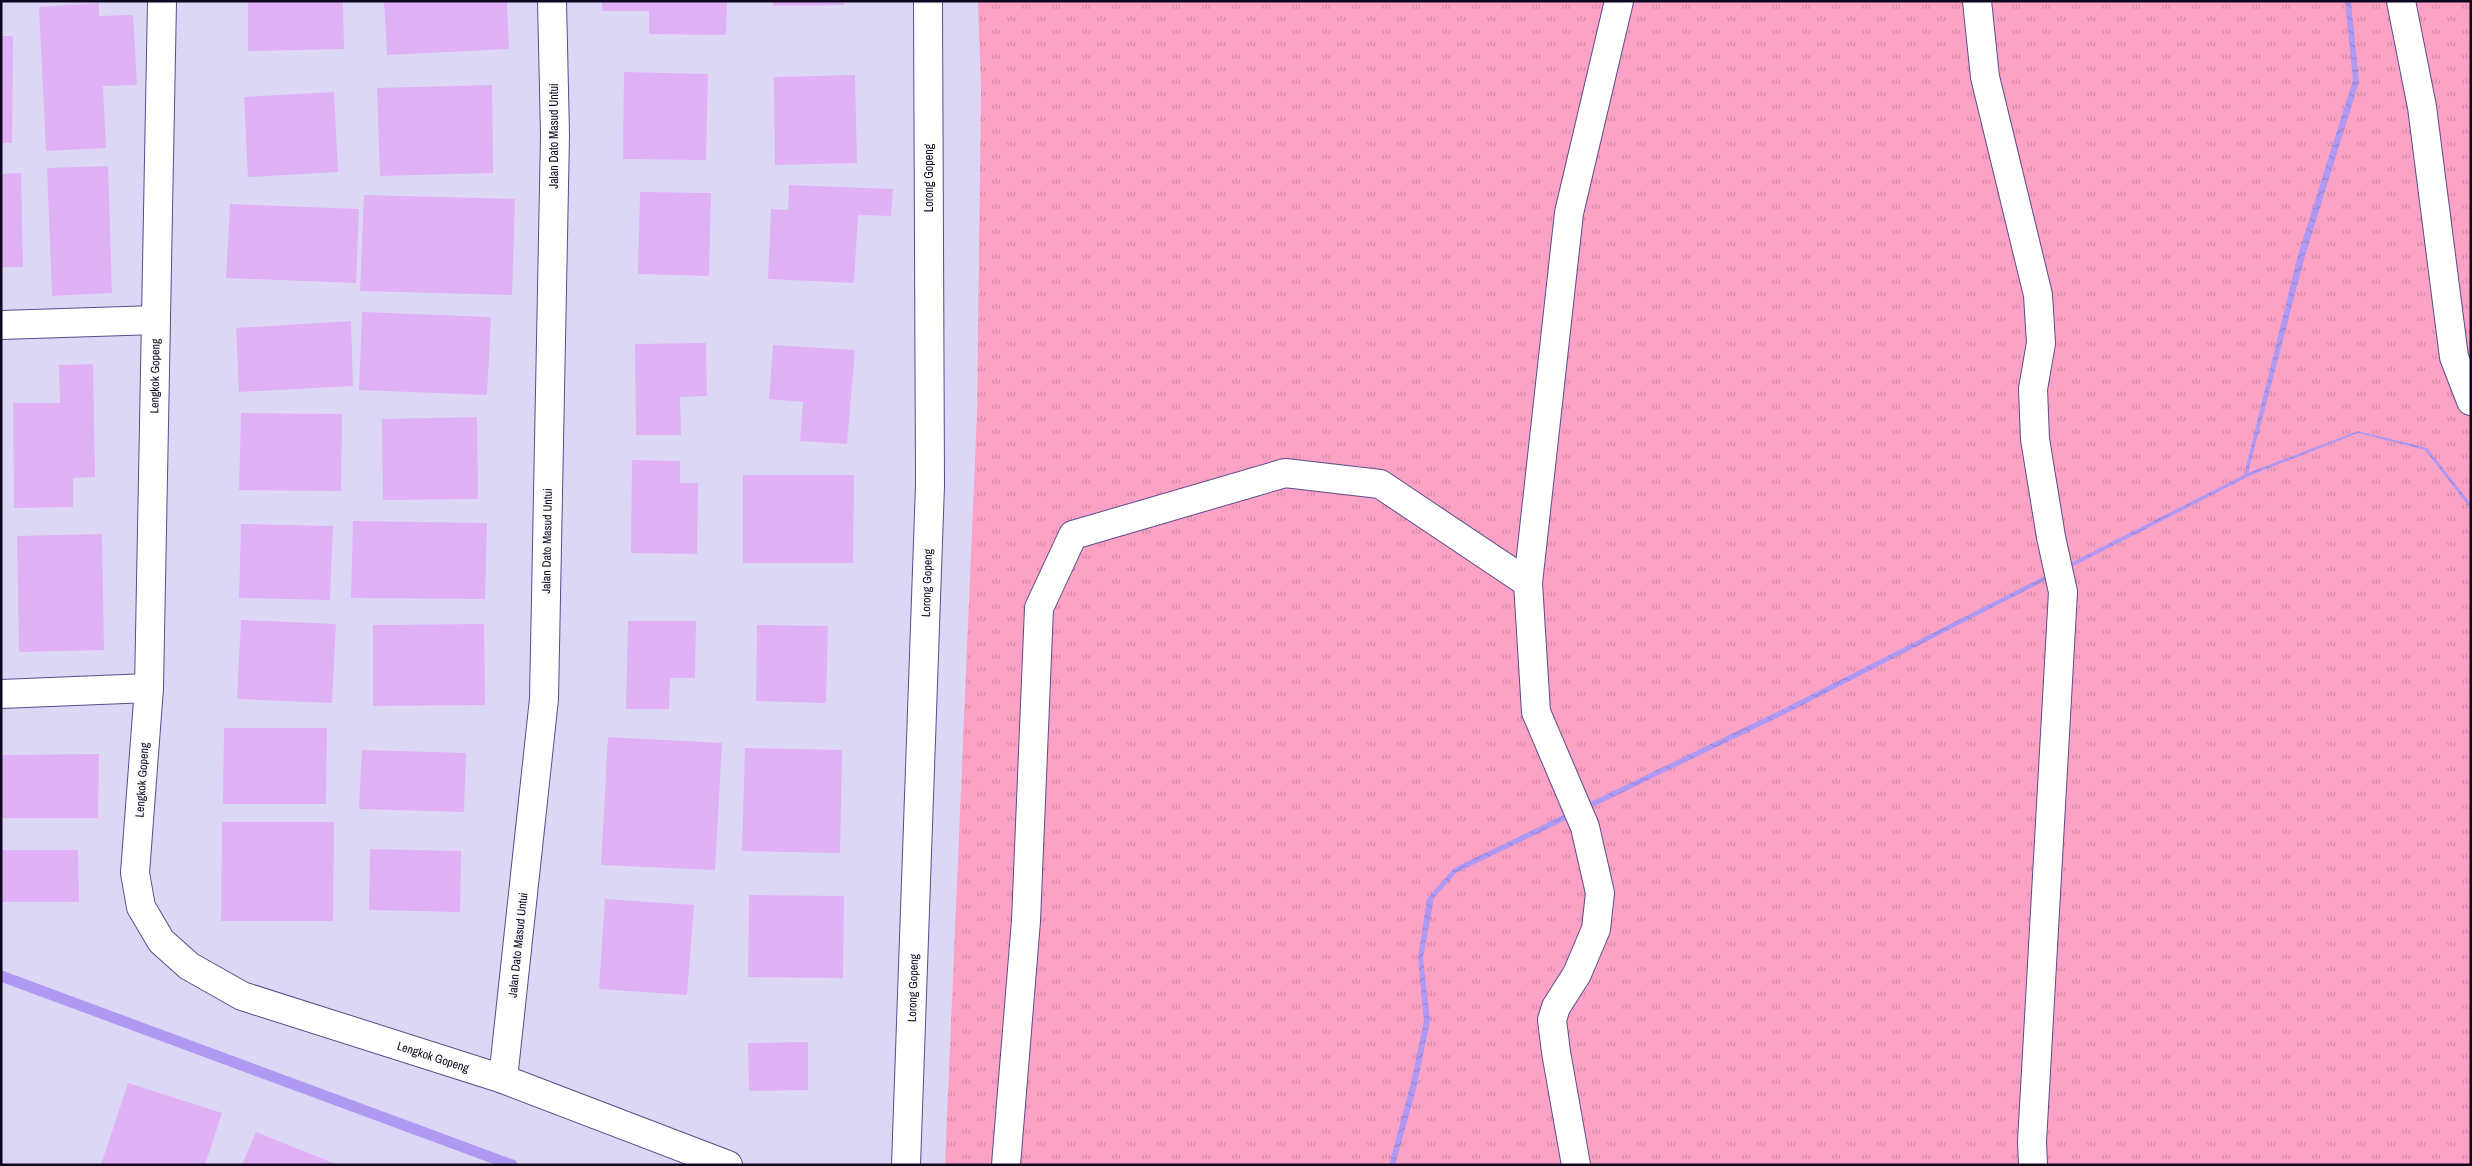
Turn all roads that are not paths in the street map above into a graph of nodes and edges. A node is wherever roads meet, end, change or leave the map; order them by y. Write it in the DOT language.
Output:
graph roads {
  1 [pos="162,1"];
  2 [pos="552,1"];
  3 [pos="928,1"];
  4 [pos="1619,1"];
  5 [pos="1977,1"];
  6 [pos="2401,1"];
  7 [pos="156,320"];
  8 [pos="1,325"];
  9 [pos="2471,401"];
  10 [pos="1528,583"];
  11 [pos="149,688"];
  12 [pos="1,694"];
  13 [pos="503,1079"];
  14 [pos="728,1165"];
  15 [pos="906,1165"];
  16 [pos="1006,1165"];
  17 [pos="1576,1165"];
  18 [pos="2033,1165"];
  1 -- 7 [label="street, Lengkok Gopeng"];
  2 -- 13 [label="street, Jalan Dato Masud Untui"];
  3 -- 15 [label="street, Lorong Gopeng"];
  4 -- 10 [label="street"];
  5 -- 18 [label="street"];
  6 -- 9 [label="street"];
  7 -- 8 [label="street"];
  7 -- 11 [label="street, Lengkok Gopeng"];
  10 -- 16 [label="street"];
  10 -- 17 [label="street"];
  11 -- 12 [label="street"];
  11 -- 13 [label="street, Lengkok Gopeng"];
  13 -- 14 [label="street, Lengkok Gopeng"];
}
